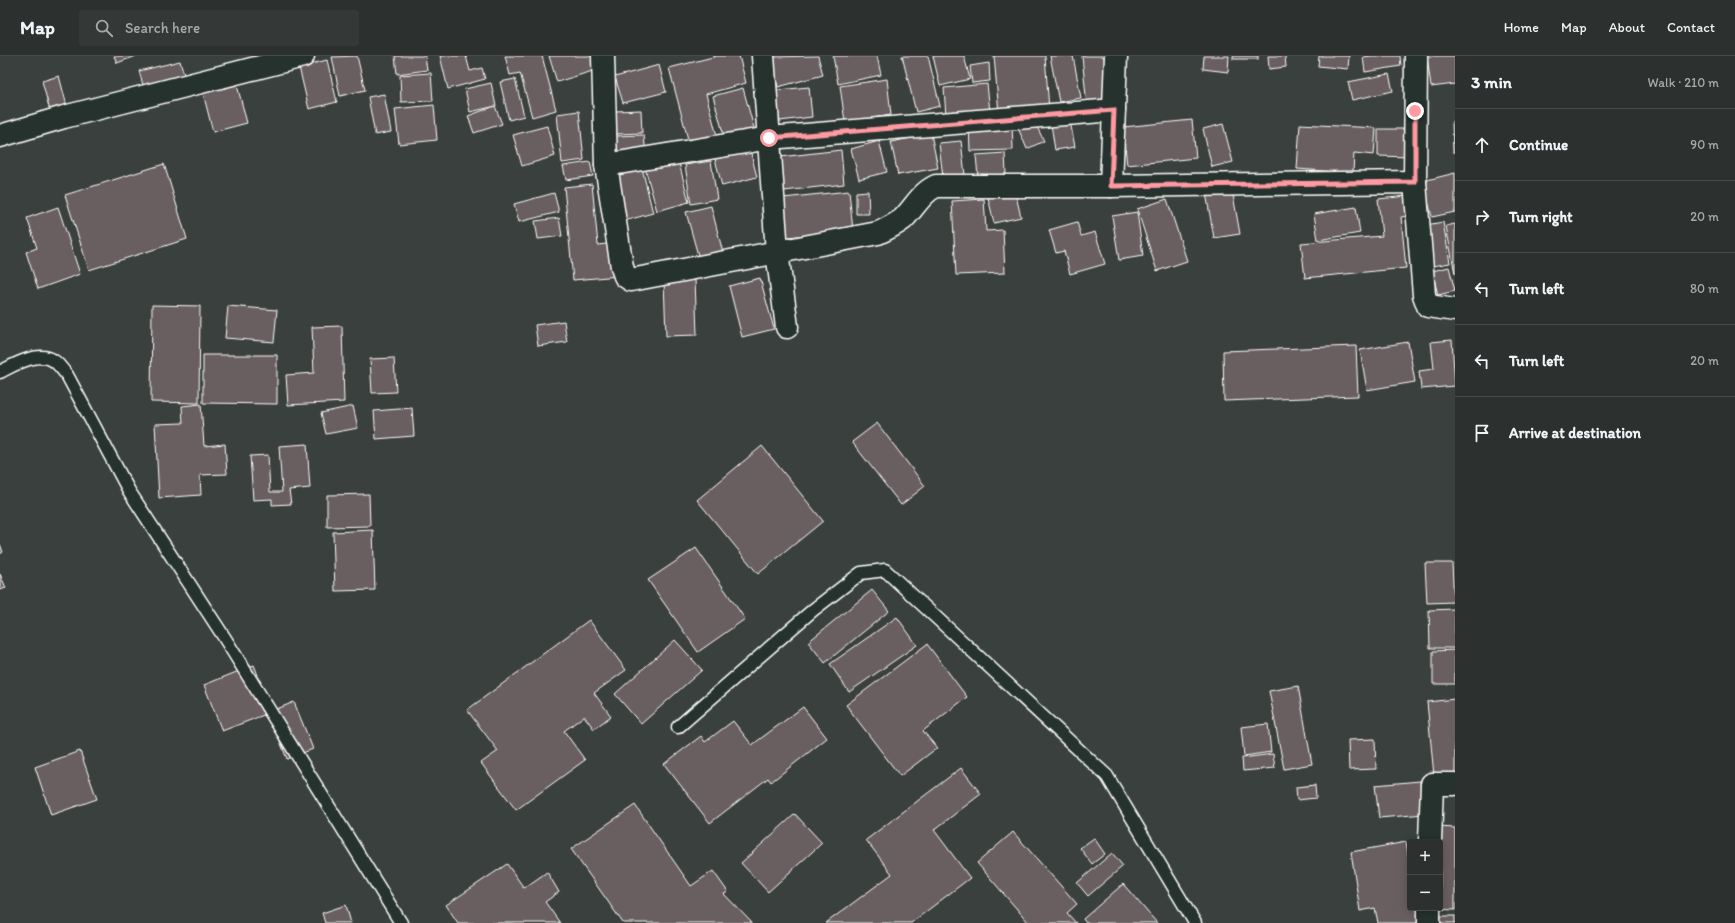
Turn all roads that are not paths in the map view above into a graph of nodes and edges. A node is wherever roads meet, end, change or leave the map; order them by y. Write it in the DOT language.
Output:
graph roads {
  1 [pos="303,56"];
  2 [pos="604,56"];
  3 [pos="763,56"];
  4 [pos="1116,56"];
  5 [pos="1416,56"];
  6 [pos="1114,110"];
  7 [pos="0,136"];
  8 [pos="769,138"];
  9 [pos="606,165"];
  10 [pos="1415,182"];
  11 [pos="1111,186"];
  12 [pos="777,252"];
  13 [pos="1455,310"];
  14 [pos="787,327"];
  15 [pos="0,372"];
  16 [pos="678,727"];
  17 [pos="1455,784"];
  18 [pos="1430,839"];
  19 [pos="1429,911"];
  20 [pos="401,923"];
  21 [pos="1195,923"];
  22 [pos="1429,923"];
  1 -- 7 [label="street"];
  2 -- 9 [label="street"];
  3 -- 8 [label="street"];
  4 -- 6 [label="street"];
  5 -- 10 [label="street"];
  6 -- 8 [label="street"];
  6 -- 11 [label="street"];
  8 -- 9 [label="street"];
  8 -- 12 [label="street"];
  9 -- 12 [label="street"];
  10 -- 11 [label="street"];
  10 -- 13 [label="street"];
  11 -- 12 [label="street"];
  12 -- 14 [label="street"];
  15 -- 20 [label="lane"];
  16 -- 21 [label="lane"];
  17 -- 18 [label="street"];
  19 -- 22 [label="street"];
}
